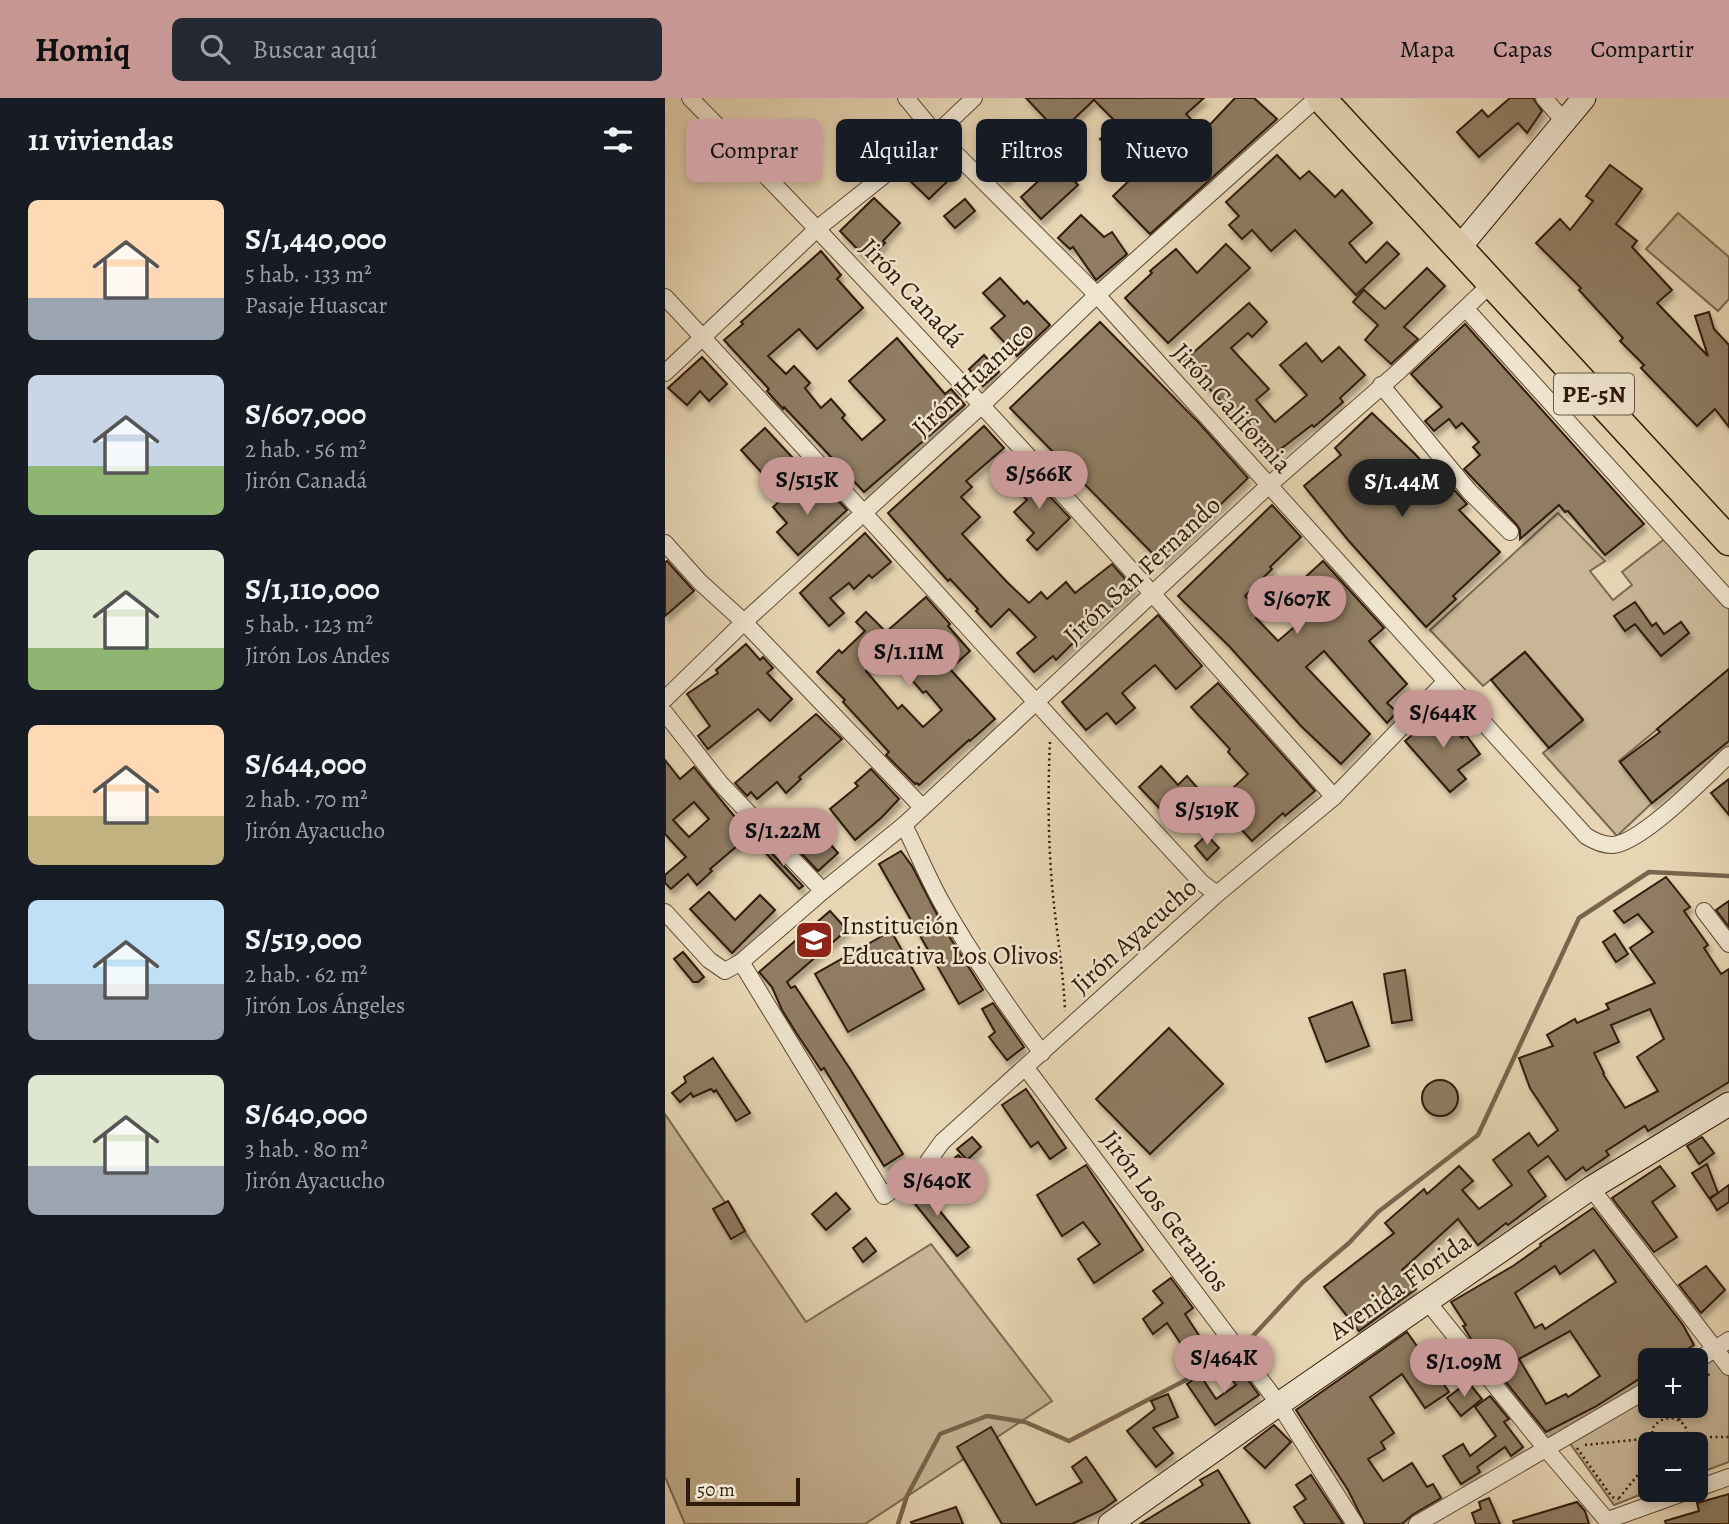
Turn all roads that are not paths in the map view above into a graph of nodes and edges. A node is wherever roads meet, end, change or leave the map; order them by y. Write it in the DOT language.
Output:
graph roads {
  1 [pos="690,98"];
  2 [pos="906,98"];
  3 [pos="974,98"];
  4 [pos="1319,98"];
  5 [pos="1544,98"];
  6 [pos="1584,98"];
  7 [pos="924,119"];
  8 [pos="952,119"];
  9 [pos="1565,121"];
  10 [pos="962,160"];
  11 [pos="876,182"];
  12 [pos="818,228"];
  13 [pos="1459,248"];
  14 [pos="1492,283"];
  15 [pos="1097,295"];
  16 [pos="665,298"];
  17 [pos="1466,309"];
  18 [pos="702,338"];
  19 [pos="665,373"];
  20 [pos="1381,385"];
  21 [pos="982,405"];
  22 [pos="1268,486"];
  23 [pos="865,513"];
  24 [pos="1510,532"];
  25 [pos="1729,541"];
  26 [pos="665,543"];
  27 [pos="1153,594"];
  28 [pos="1729,600"];
  29 [pos="744,622"];
  30 [pos="1446,681"];
  31 [pos="665,699"];
  32 [pos="1036,703"];
  33 [pos="665,713"];
  34 [pos="1729,755"];
  35 [pos="1334,797"];
  36 [pos="922,807"];
  37 [pos="904,825"];
  38 [pos="823,891"];
  39 [pos="1217,894"];
  40 [pos="1704,911"];
  41 [pos="665,912"];
  42 [pos="1729,944"];
  43 [pos="741,962"];
  44 [pos="1042,1053"];
  45 [pos="1026,1068"];
  46 [pos="1729,1104"];
  47 [pos="1591,1188"];
  48 [pos="1427,1301"];
  49 [pos="1723,1354"];
  50 [pos="1638,1395"];
  51 [pos="1279,1404"];
  52 [pos="1547,1450"];
  53 [pos="1729,1477"];
  54 [pos="1708,1484"];
  55 [pos="1661,1502"];
  56 [pos="1609,1522"];
  57 [pos="1110,1524"];
  58 [pos="1355,1524"];
  59 [pos="1417,1524"];
  1 -- 12 [label="street, Jirón Canadá"];
  2 -- 7 [label="street, Jirón California"];
  3 -- 8 [label="street"];
  4 -- 13 [label="highway, PE-5N"];
  4 -- 15 [label="street, Jirón Huanuco"];
  5 -- 9 [label="street"];
  6 -- 9 [label="street"];
  9 -- 13 [label="street"];
  10 -- 15 [label="street, Jirón California"];
  11 -- 12 [label="street"];
  12 -- 18 [label="street"];
  12 -- 21 [label="street, Jirón Canadá"];
  13 -- 14 [label="highway, PE-5N"];
  14 -- 17 [label="street, Jirón San Fernando"];
  14 -- 25 [label="highway, PE-5N"];
  15 -- 21 [label="street, Jirón Huanuco"];
  15 -- 22 [label="street, Jirón California"];
  16 -- 18 [label="street"];
  17 -- 20 [label="street, Jirón San Fernando"];
  17 -- 28 [label="street"];
  18 -- 19 [label="street"];
  18 -- 23 [label="street"];
  20 -- 22 [label="street, Jirón San Fernando"];
  20 -- 24 [label="street"];
  21 -- 23 [label="street, Jirón Huanuco"];
  21 -- 27 [label="street, Jirón Canadá"];
  22 -- 27 [label="street, Jirón San Fernando"];
  22 -- 30 [label="street, Jirón California"];
  23 -- 29 [label="street, Jirón Huanuco"];
  23 -- 32 [label="street"];
  26 -- 29 [label="street"];
  27 -- 32 [label="street, Jirón San Fernando"];
  27 -- 35 [label="street, Jirón Canadá"];
  29 -- 31 [label="street, Jirón Huanuco"];
  29 -- 36 [label="street"];
  30 -- 34 [label="street, Jirón California"];
  30 -- 35 [label="street, Jirón Ayacucho"];
  32 -- 36 [label="street, Jirón San Fernando"];
  32 -- 39 [label="street"];
  33 -- 38 [label="street"];
  35 -- 39 [label="street, Jirón Ayacucho"];
  36 -- 37 [label="street, Jirón San Fernando"];
  37 -- 38 [label="street, Jirón San Fernando"];
  37 -- 44 [label="street"];
  38 -- 43 [label="street, Jirón San Fernando"];
  39 -- 44 [label="street, Jirón Ayacucho"];
  40 -- 42 [label="street"];
  41 -- 43 [label="street, Jirón San Fernando"];
  43 -- 45 [label="street, Jirón Ayacucho"];
  44 -- 45 [label="street, Jirón Ayacucho"];
  45 -- 51 [label="street, Jirón Los Geranios"];
  46 -- 47 [label="street, Avenida Florida"];
  47 -- 48 [label="street, Avenida Florida"];
  47 -- 49 [label="street"];
  48 -- 51 [label="street, Avenida Florida"];
  48 -- 52 [label="street"];
  50 -- 52 [label="street"];
  51 -- 57 [label="street, Avenida Florida"];
  51 -- 58 [label="street, Jirón Los Geranios"];
  52 -- 56 [label="street"];
  52 -- 59 [label="street"];
  53 -- 54 [label="street"];
  55 -- 56 [label="street"];
}
